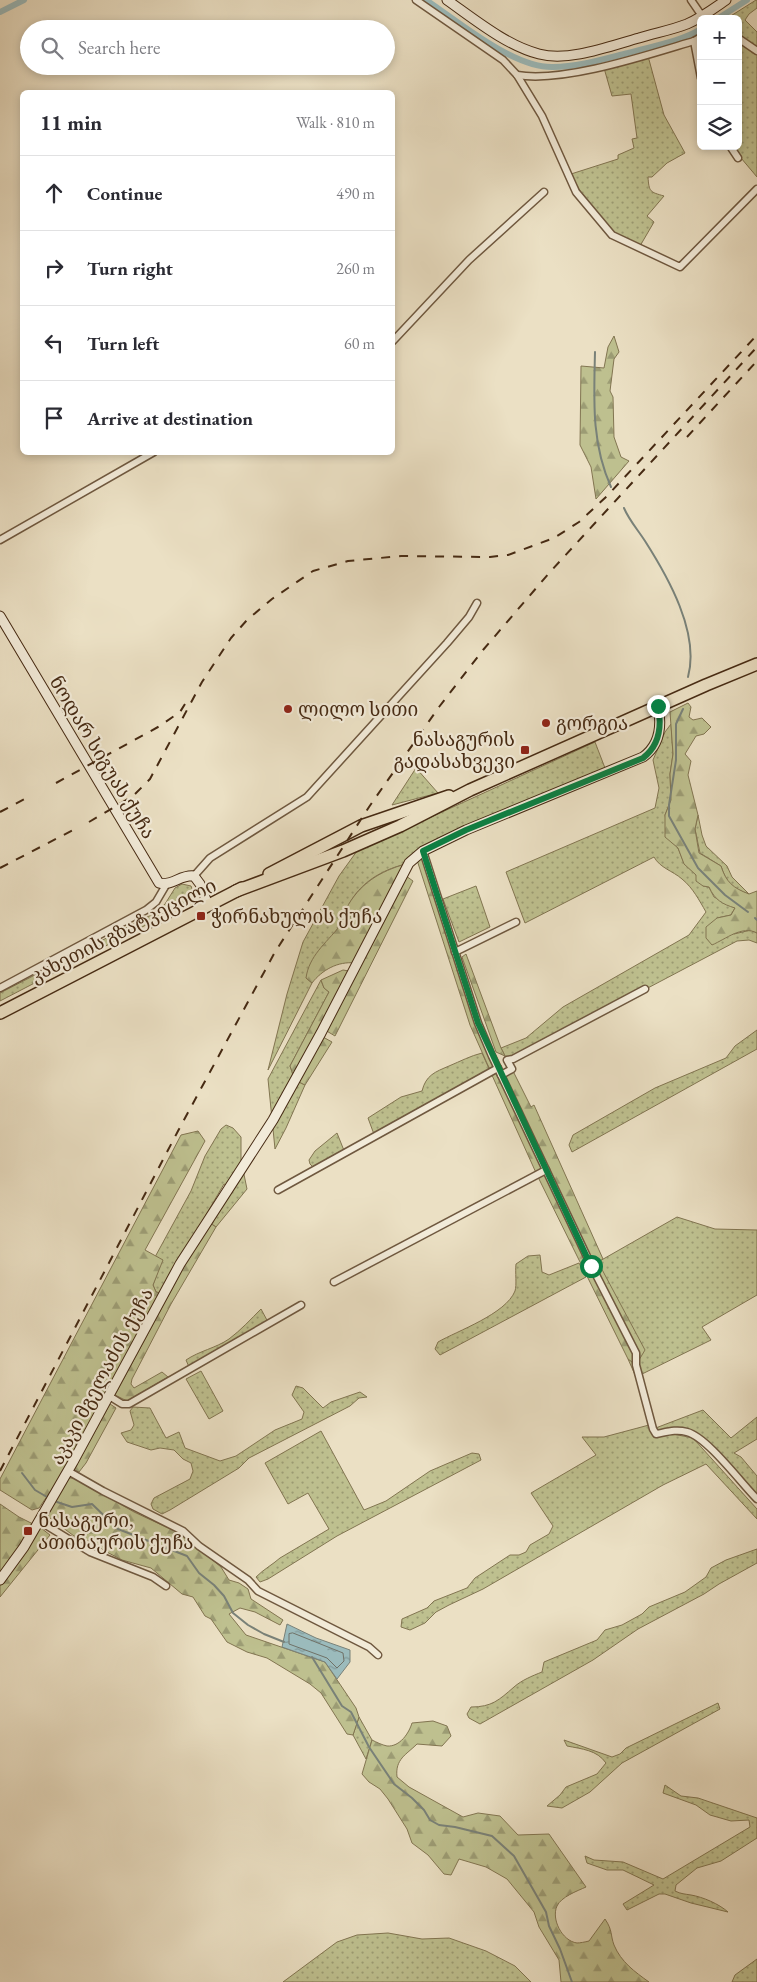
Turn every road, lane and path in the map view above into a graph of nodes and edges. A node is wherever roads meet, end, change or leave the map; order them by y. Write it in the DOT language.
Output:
graph roads {
  1 [pos="416,0"];
  2 [pos="447,0"];
  3 [pos="691,0"];
  4 [pos="726,0"];
  5 [pos="701,15"];
  6 [pos="704,15"];
  7 [pos="697,18"];
  8 [pos="697,39"];
  9 [pos="694,41"];
  10 [pos="742,41"];
  11 [pos="757,51"];
  12 [pos="698,60"];
  13 [pos="517,75"];
  14 [pos="733,150"];
  15 [pos="738,158"];
  16 [pos="757,189"];
  17 [pos="544,192"];
  18 [pos="395,339"];
  19 [pos="149,455"];
  20 [pos="0,540"];
  21 [pos="477,603"];
  22 [pos="0,616"];
  23 [pos="757,664"];
  24 [pos="658,706"];
  25 [pos="423,851"];
  26 [pos="194,876"];
  27 [pos="166,885"];
  28 [pos="208,905"];
  29 [pos="516,922"];
  30 [pos="455,952"];
  31 [pos="0,988"];
  32 [pos="645,989"];
  33 [pos="0,1014"];
  34 [pos="493,1058"];
  35 [pos="507,1060"];
  36 [pos="500,1072"];
  37 [pos="546,1170"];
  38 [pos="278,1190"];
  39 [pos="334,1282"];
  40 [pos="302,1306"];
  41 [pos="108,1396"];
  42 [pos="68,1471"];
  43 [pos="757,1499"];
  44 [pos="39,1521"];
  45 [pos="0,1580"];
  46 [pos="166,1586"];
  47 [pos="378,1655"];
  1 -- 13 [label="street"];
  2 -- 7 [label="street"];
  3 -- 5 [label="street"];
  4 -- 6 [label="street"];
  8 -- 9 [label="street"];
  9 -- 12 [label="street"];
  9 -- 13 [label="street"];
  10 -- 11 [label="street"];
  13 -- 16 [label="street"];
  14 -- 15 [label="street"];
  17 -- 18 [label="street"];
  19 -- 20 [label="street"];
  21 -- 26 [label="street"];
  22 -- 27 [label="street, ნოდარ სიგუას ქუჩა"];
  23 -- 24 [label="highway, კახეთის გზატკეცილი"];
  24 -- 25 [label="street"];
  24 -- 28 [label="highway, კახეთის გზატკეცილი"];
  25 -- 30 [label="street"];
  25 -- 41 [label="street, აკაკი მგელაძის ქუჩა"];
  26 -- 27 [label="street"];
  26 -- 28 [label="street"];
  27 -- 31 [label="street"];
  28 -- 33 [label="highway, კახეთის გზატკეცილი"];
  29 -- 30 [label="street"];
  30 -- 34 [label="street"];
  32 -- 35 [label="street"];
  34 -- 35 [label="street"];
  34 -- 36 [label="street"];
  35 -- 36 [label="street"];
  36 -- 37 [label="street"];
  36 -- 38 [label="street"];
  37 -- 39 [label="street"];
  37 -- 43 [label="street"];
  40 -- 41 [label="street"];
  41 -- 42 [label="street, აკაკი მგელაძის ქუჩა"];
  42 -- 44 [label="street, აკაკი მგელაძის ქუჩა"];
  42 -- 47 [label="street"];
  44 -- 45 [label="street, აკაკი მგელაძის ქუჩა"];
  44 -- 46 [label="street"];
}
